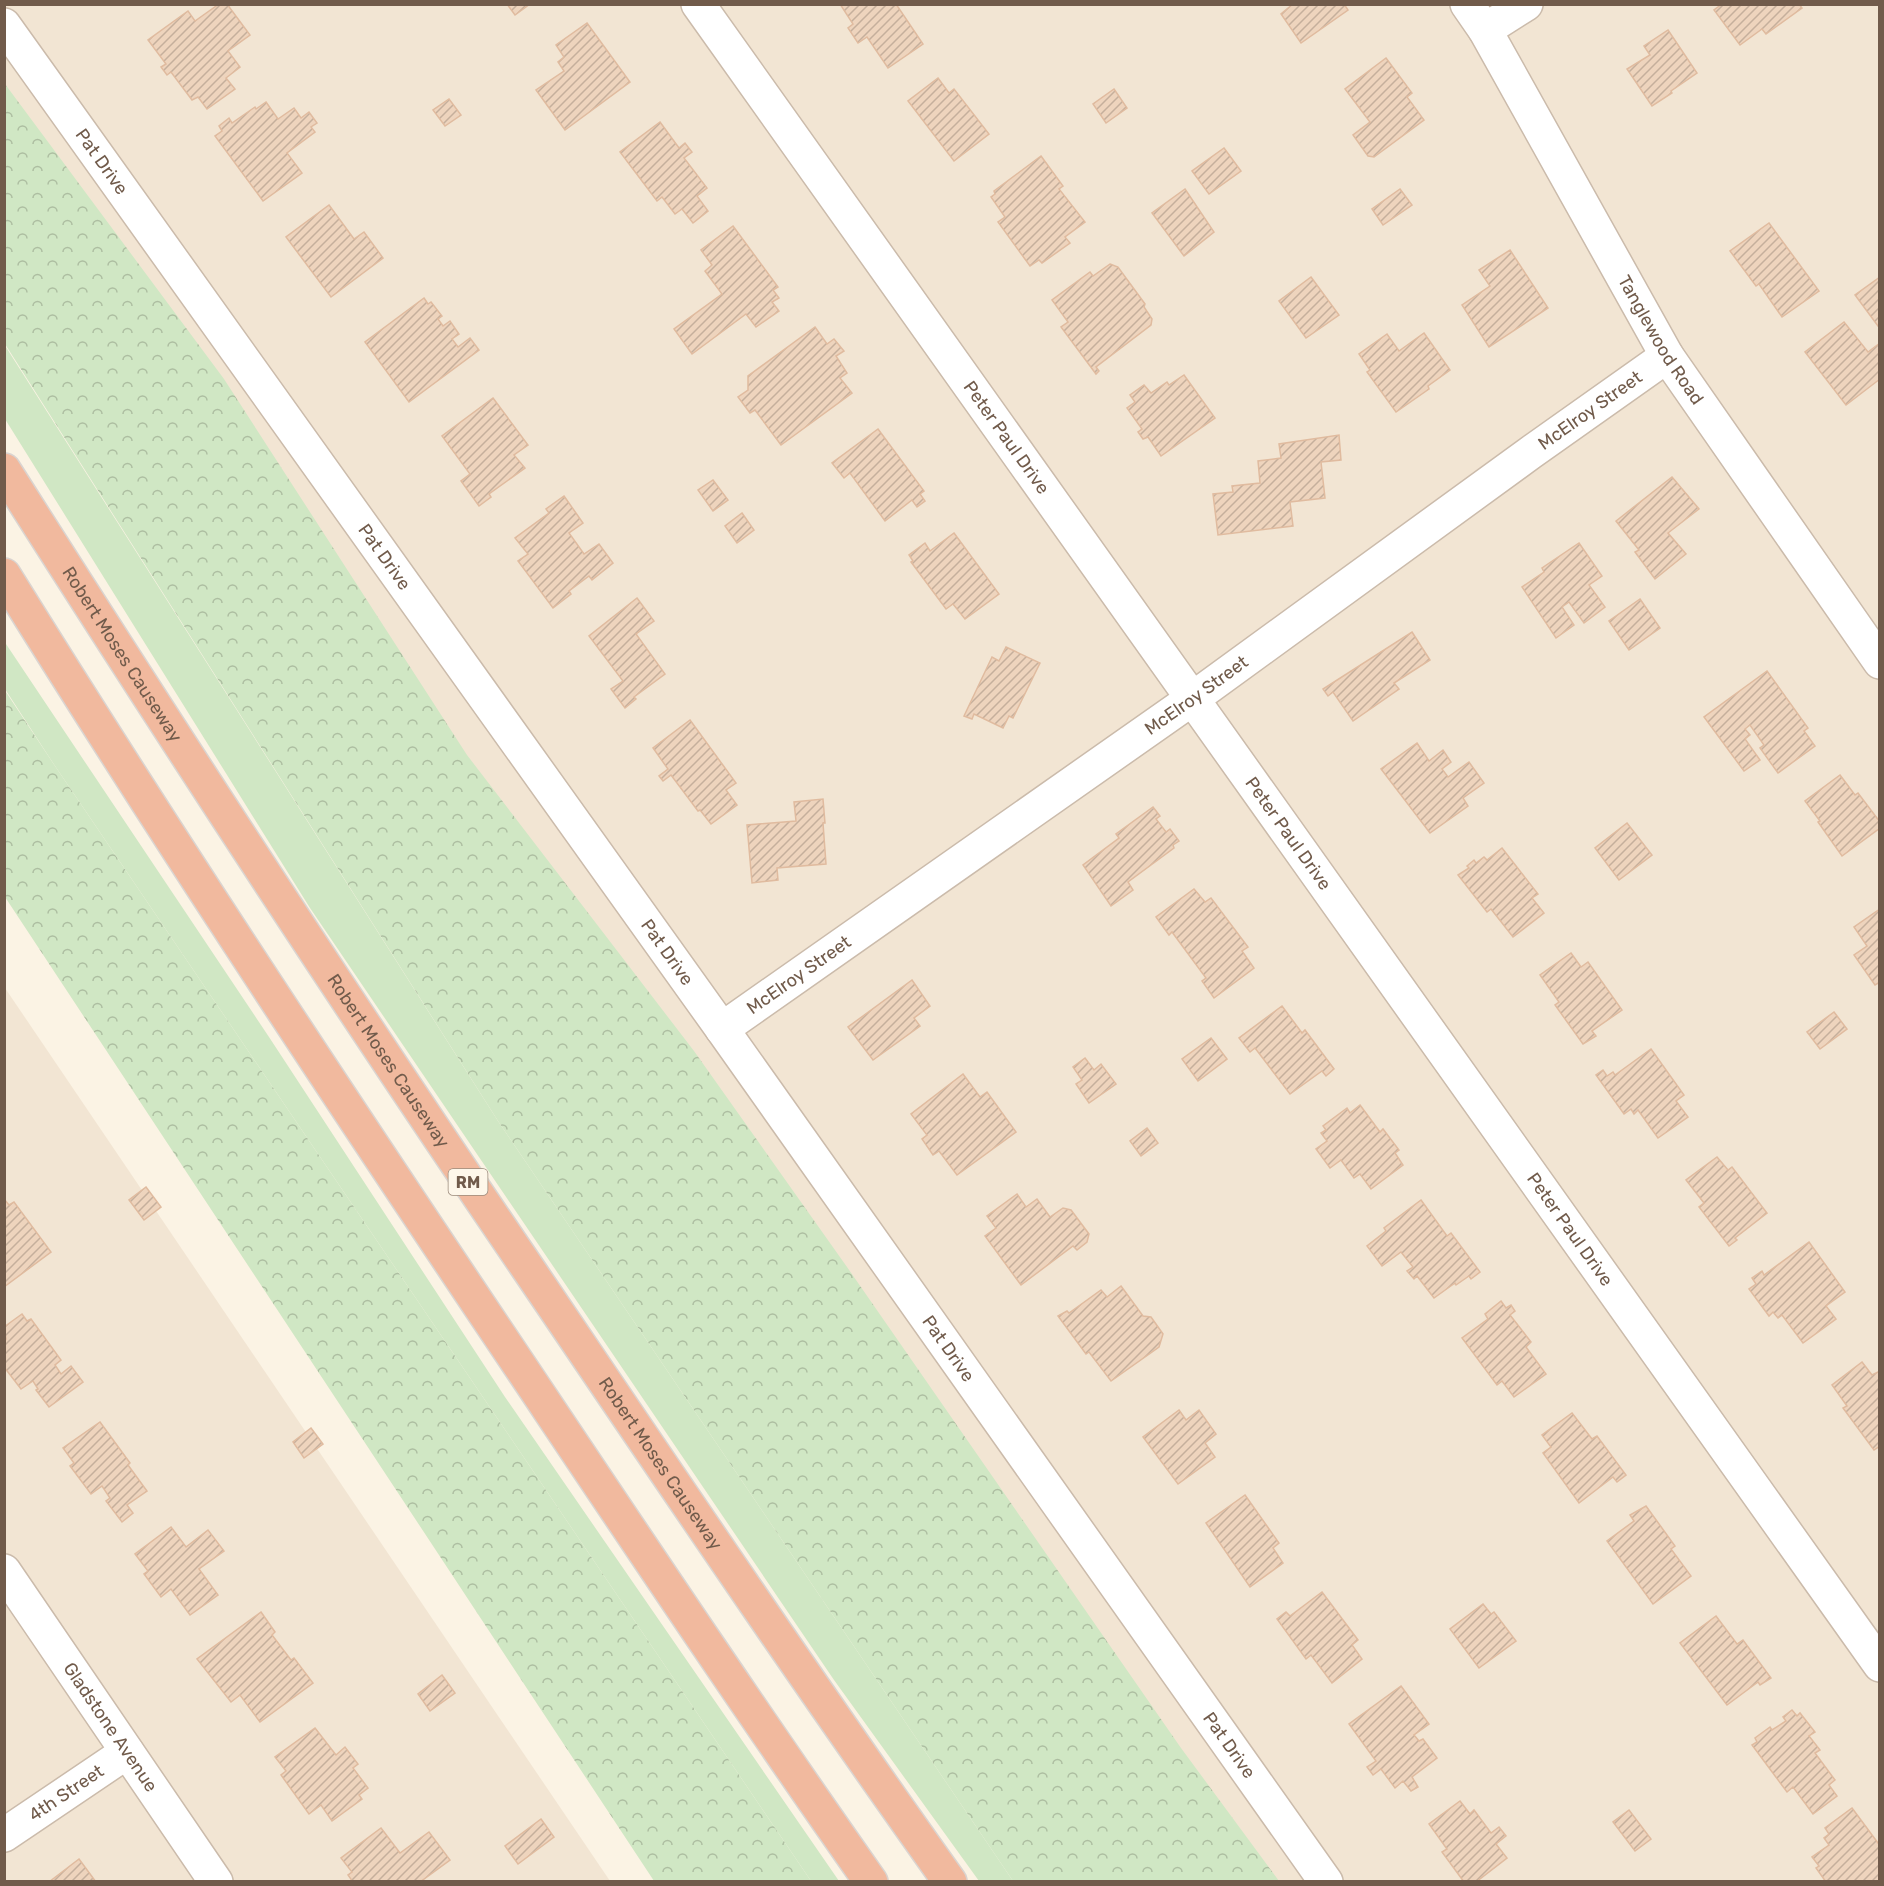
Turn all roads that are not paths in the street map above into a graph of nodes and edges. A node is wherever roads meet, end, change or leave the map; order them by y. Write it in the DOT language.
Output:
graph roads {
  1 [pos="698,4"];
  2 [pos="1526,4"];
  3 [pos="1476,17"];
  4 [pos="4,25"];
  5 [pos="1667,356"];
  6 [pos="4,470"];
  7 [pos="4,575"];
  8 [pos="1880,662"];
  9 [pos="1192,699"];
  10 [pos="722,1029"];
  11 [pos="4,1571"];
  12 [pos="1880,1665"];
  13 [pos="127,1752"];
  14 [pos="4,1835"];
  15 [pos="216,1881"];
  16 [pos="871,1881"];
  17 [pos="950,1881"];
  18 [pos="1326,1881"];
  1 -- 9 [label="street, Peter Paul Drive"];
  2 -- 3 [label="street"];
  3 -- 5 [label="street, Tanglewood Road"];
  4 -- 10 [label="street, Pat Drive"];
  5 -- 8 [label="street, Tanglewood Road"];
  5 -- 9 [label="street, McElroy Street"];
  6 -- 17 [label="highway, Robert Moses Causeway / RM"];
  7 -- 16 [label="highway"];
  9 -- 10 [label="street, McElroy Street"];
  9 -- 12 [label="street, Peter Paul Drive"];
  10 -- 18 [label="street, Pat Drive"];
  11 -- 13 [label="street, Gladstone Avenue"];
  13 -- 14 [label="street, 4th Street"];
  13 -- 15 [label="street, Gladstone Avenue"];
}
